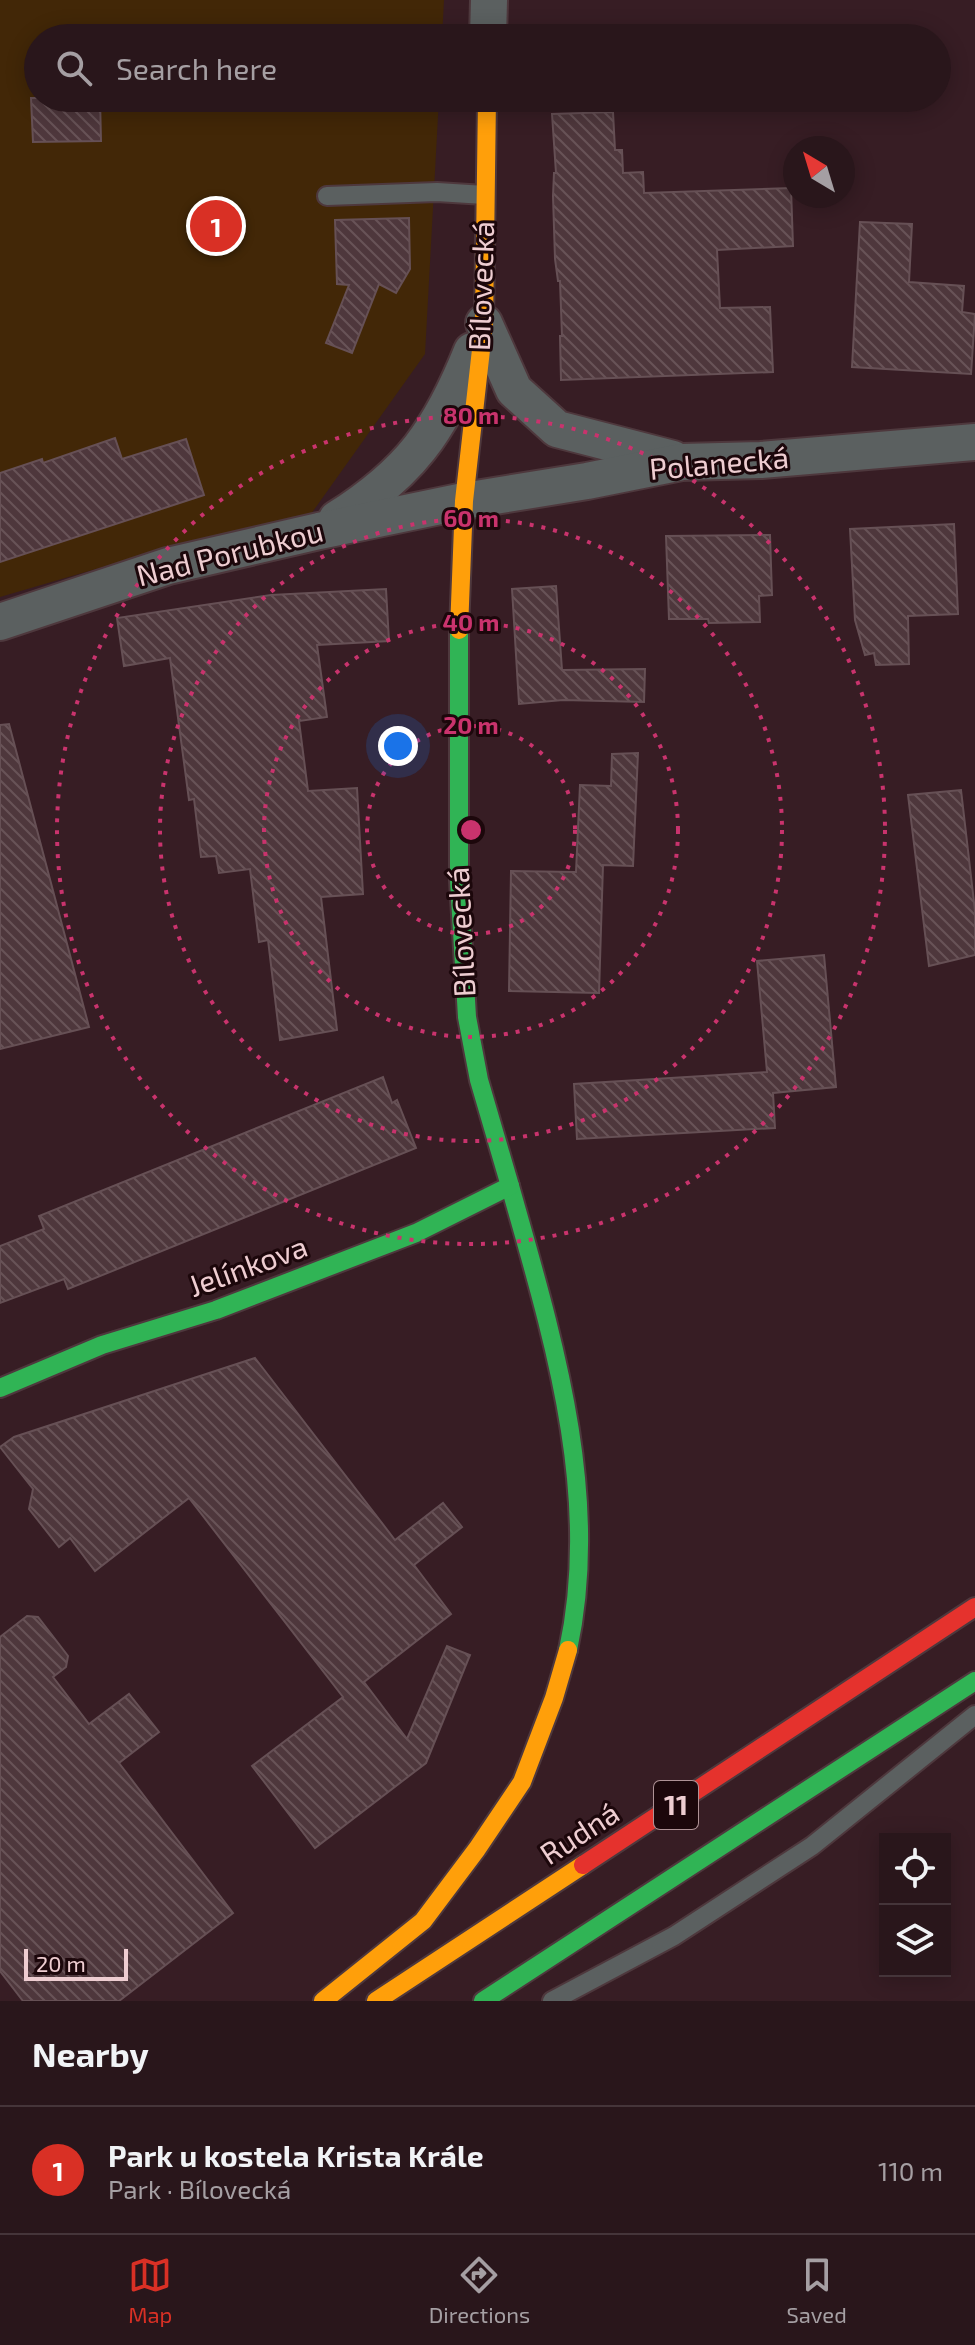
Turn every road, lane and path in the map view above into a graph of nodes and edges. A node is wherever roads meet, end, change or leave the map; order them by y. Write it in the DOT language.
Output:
graph roads {
  1 [pos="489,0"];
  2 [pos="488,24"];
  3 [pos="487,112"];
  4 [pos="485,195"];
  5 [pos="327,196"];
  6 [pos="484,323"];
  7 [pos="975,442"];
  8 [pos="682,462"];
  9 [pos="464,501"];
  10 [pos="319,531"];
  11 [pos="0,622"];
  12 [pos="510,1186"];
  13 [pos="0,1388"];
  14 [pos="975,1607"];
  15 [pos="975,1681"];
  16 [pos="975,1715"];
  17 [pos="323,2001"];
  18 [pos="376,2001"];
  19 [pos="483,2001"];
  20 [pos="552,2001"];
  1 -- 2 [label="street"];
  3 -- 4 [label="main road, Bílovecká"];
  4 -- 5 [label="lane"];
  4 -- 6 [label="main road, Bílovecká"];
  6 -- 8 [label="street"];
  6 -- 9 [label="main road, Bílovecká"];
  6 -- 10 [label="street"];
  7 -- 8 [label="street, Polanecká"];
  8 -- 9 [label="street, Polanecká"];
  9 -- 10 [label="street, Nad Porubkou"];
  9 -- 12 [label="main road, Bílovecká"];
  10 -- 11 [label="street, Nad Porubkou"];
  12 -- 13 [label="main road, Jelínkova"];
  12 -- 17 [label="main road, Bílovecká"];
  14 -- 18 [label="main road, Rudná / 11"];
  15 -- 19 [label="main road, 11"];
  16 -- 20 [label="lane"];
}
